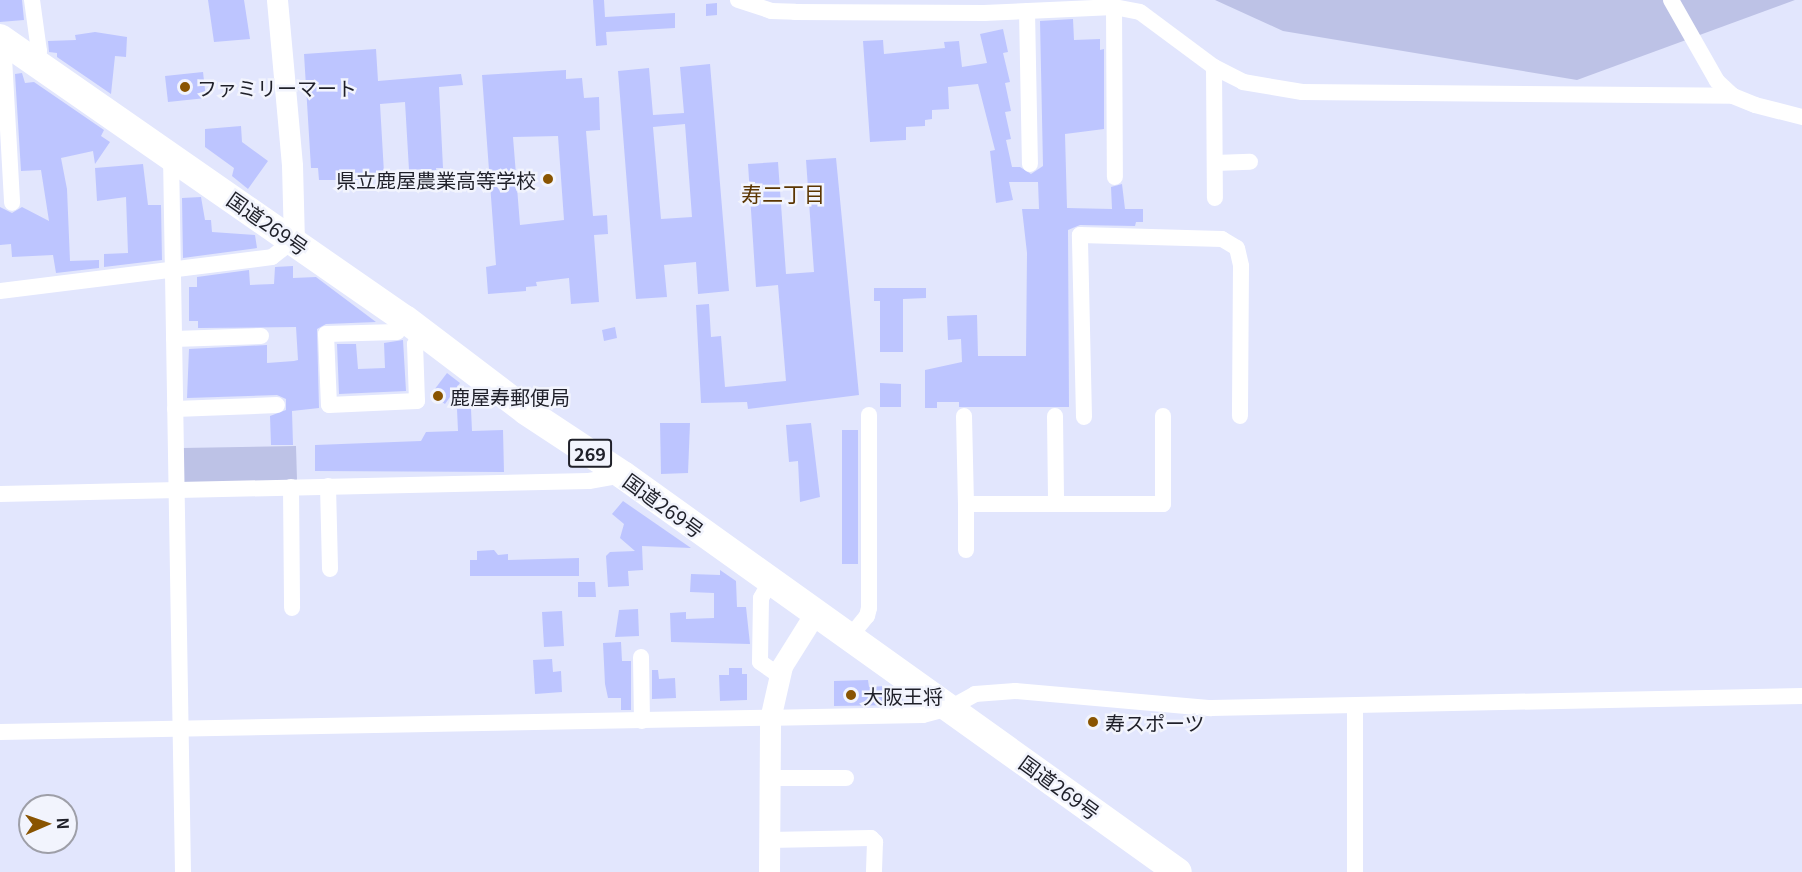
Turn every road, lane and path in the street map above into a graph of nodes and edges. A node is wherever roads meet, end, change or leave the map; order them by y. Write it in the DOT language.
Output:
graph roads {
  1 [pos="32,0"];
  2 [pos="277,0"];
  3 [pos="738,0"];
  4 [pos="1671,0"];
  5 [pos="872,6"];
  6 [pos="984,7"];
  7 [pos="1114,7"];
  8 [pos="1027,11"];
  9 [pos="2,39"];
  10 [pos="36,62"];
  11 [pos="1214,67"];
  12 [pos="1733,96"];
  13 [pos="1802,117"];
  14 [pos="171,156"];
  15 [pos="1250,162"];
  16 [pos="1215,163"];
  17 [pos="1030,164"];
  18 [pos="1115,177"];
  19 [pos="1215,198"];
  20 [pos="12,202"];
  21 [pos="294,240"];
  22 [pos="173,270"];
  23 [pos="0,291"];
  24 [pos="415,326"];
  25 [pos="261,336"];
  26 [pos="174,339"];
  27 [pos="277,405"];
  28 [pos="175,409"];
  29 [pos="869,415"];
  30 [pos="964,416"];
  31 [pos="1055,416"];
  32 [pos="1163,416"];
  33 [pos="1240,416"];
  34 [pos="1084,417"];
  35 [pos="623,475"];
  36 [pos="328,486"];
  37 [pos="291,487"];
  38 [pos="177,490"];
  39 [pos="0,494"];
  40 [pos="966,504"];
  41 [pos="1056,504"];
  42 [pos="966,550"];
  43 [pos="330,569"];
  44 [pos="770,582"];
  45 [pos="292,608"];
  46 [pos="814,615"];
  47 [pos="849,638"];
  48 [pos="641,657"];
  49 [pos="780,676"];
  50 [pos="1802,696"];
  51 [pos="1355,706"];
  52 [pos="950,708"];
  53 [pos="770,719"];
  54 [pos="642,721"];
  55 [pos="180,728"];
  56 [pos="0,732"];
  57 [pos="769,778"];
  58 [pos="846,778"];
  59 [pos="769,840"];
  60 [pos="183,872"];
  61 [pos="769,872"];
  62 [pos="874,872"];
  63 [pos="1178,872"];
  64 [pos="1355,872"];
  1 -- 10 [label="street"];
  2 -- 21 [label="street"];
  3 -- 5 [label="street"];
  4 -- 12 [label="street"];
  5 -- 6 [label="street"];
  6 -- 8 [label="street"];
  7 -- 8 [label="street"];
  7 -- 11 [label="street"];
  7 -- 18 [label="street"];
  8 -- 17 [label="street"];
  9 -- 10 [label="highway, 国道269号 / 269"];
  9 -- 20 [label="street"];
  10 -- 14 [label="highway, 国道269号 / 269"];
  11 -- 12 [label="street"];
  11 -- 16 [label="street"];
  12 -- 13 [label="street"];
  14 -- 21 [label="highway, 国道269号 / 269"];
  14 -- 22 [label="street"];
  15 -- 16 [label="street"];
  16 -- 19 [label="street"];
  21 -- 22 [label="street"];
  21 -- 24 [label="highway, 国道269号 / 269"];
  22 -- 23 [label="street"];
  22 -- 26 [label="street"];
  24 -- 24 [label="street"];
  24 -- 35 [label="highway, 国道269号 / 269"];
  25 -- 26 [label="street"];
  26 -- 28 [label="street"];
  27 -- 28 [label="street"];
  28 -- 38 [label="street"];
  29 -- 47 [label="street"];
  30 -- 40 [label="street"];
  31 -- 41 [label="street"];
  32 -- 41 [label="street"];
  33 -- 34 [label="street"];
  35 -- 36 [label="street"];
  35 -- 44 [label="highway, 国道269号 / 269"];
  36 -- 37 [label="street"];
  36 -- 43 [label="street"];
  37 -- 38 [label="street"];
  37 -- 45 [label="street"];
  38 -- 39 [label="street"];
  38 -- 55 [label="street"];
  40 -- 41 [label="street"];
  40 -- 42 [label="street"];
  44 -- 46 [label="highway, 国道269号 / 269"];
  44 -- 49 [label="street"];
  46 -- 47 [label="highway, 国道269号 / 269"];
  46 -- 49 [label="street"];
  47 -- 52 [label="highway, 国道269号 / 269"];
  48 -- 54 [label="street"];
  49 -- 53 [label="street"];
  50 -- 51 [label="street"];
  51 -- 52 [label="street"];
  51 -- 64 [label="street"];
  52 -- 53 [label="street"];
  52 -- 63 [label="highway, 国道269号 / 269"];
  53 -- 54 [label="street"];
  53 -- 57 [label="street"];
  54 -- 55 [label="street"];
  55 -- 56 [label="street"];
  55 -- 60 [label="street"];
  57 -- 58 [label="street"];
  57 -- 59 [label="street"];
  59 -- 61 [label="street"];
  59 -- 62 [label="street"];
}
